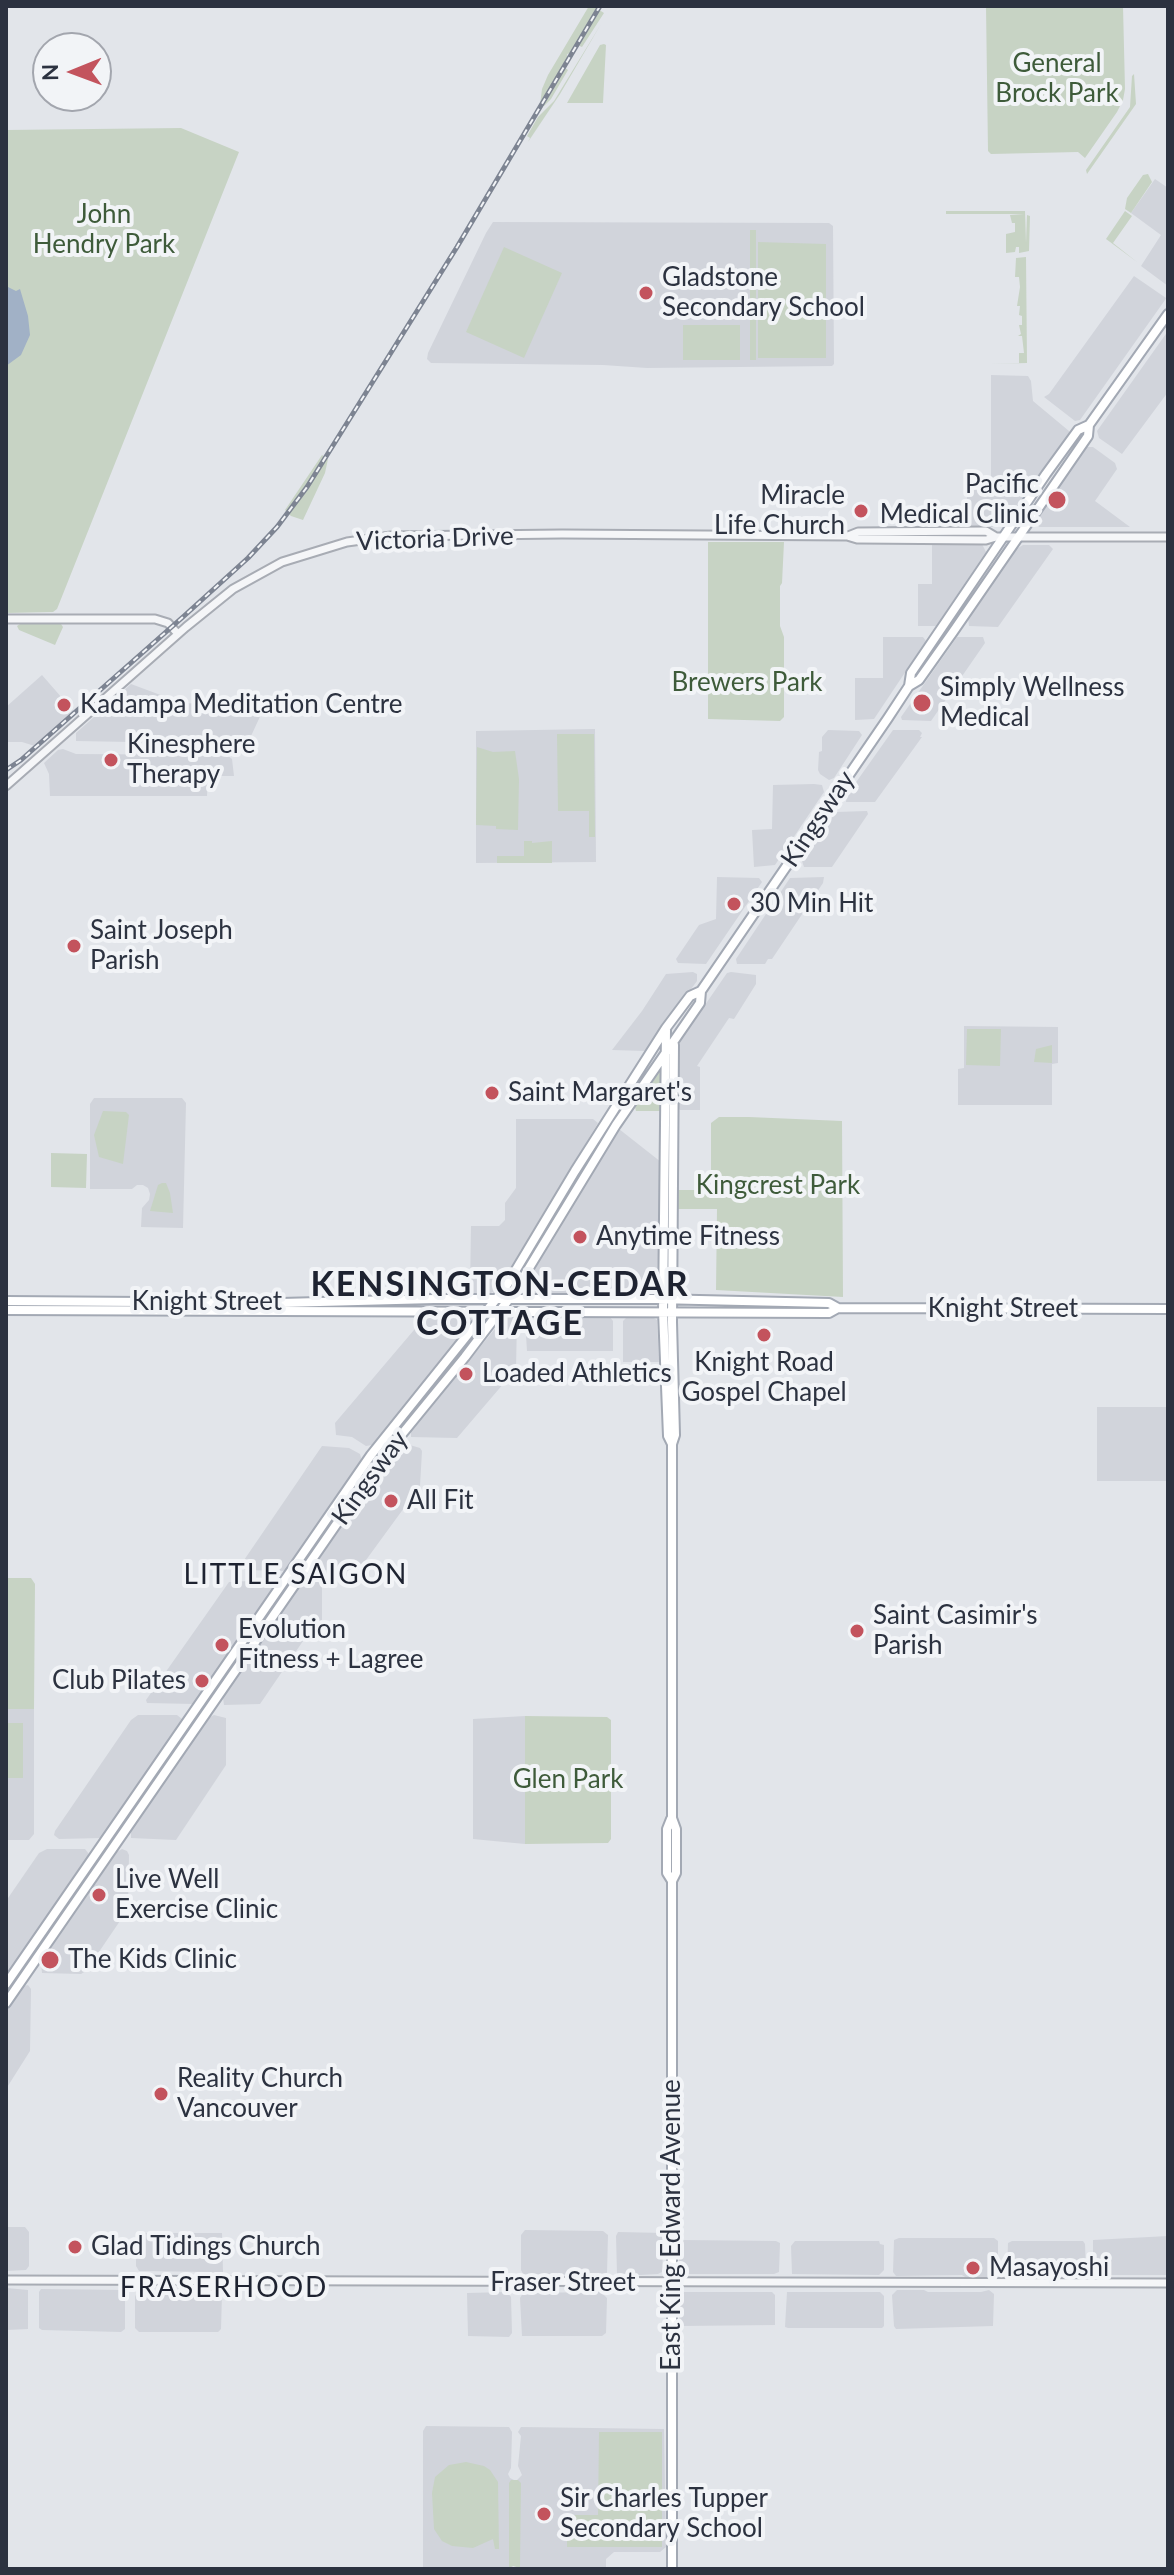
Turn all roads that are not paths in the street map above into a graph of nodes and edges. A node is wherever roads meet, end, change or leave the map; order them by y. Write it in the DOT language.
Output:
graph roads {
  1 [pos="1168,314"];
  2 [pos="1089,425"];
  3 [pos="999,537"];
  4 [pos="1018,537"];
  5 [pos="1168,537"];
  6 [pos="6,619"];
  7 [pos="178,634"];
  8 [pos="909,686"];
  9 [pos="6,786"];
  10 [pos="701,991"];
  11 [pos="666,1028"];
  12 [pos="674,1040"];
  13 [pos="666,1053"];
  14 [pos="496,1299"];
  15 [pos="509,1299"];
  16 [pos="668,1299"];
  17 [pos="6,1301"];
  18 [pos="838,1308"];
  19 [pos="1168,1309"];
  20 [pos="6,1310"];
  21 [pos="488,1310"];
  22 [pos="501,1310"];
  23 [pos="668,1311"];
  24 [pos="6,1984"];
  25 [pos="6,2003"];
  26 [pos="6,2280"];
  27 [pos="672,2283"];
  28 [pos="1168,2283"];
  29 [pos="672,2569"];
  1 -- 2 [label="main road, Kingsway"];
  2 -- 3 [label="main road, Kingsway"];
  2 -- 4 [label="main road, Kingsway"];
  3 -- 4 [label="street, Victoria Drive"];
  3 -- 7 [label="street, Victoria Drive"];
  3 -- 8 [label="main road, Kingsway"];
  4 -- 5 [label="street, Victoria Drive"];
  4 -- 8 [label="main road, Kingsway"];
  6 -- 7 [label="street"];
  7 -- 9 [label="street, Victoria Drive"];
  8 -- 10 [label="main road, Kingsway"];
  10 -- 11 [label="main road, Kingsway"];
  10 -- 12 [label="main road, Kingsway"];
  11 -- 13 [label="main road, East King Edward Avenue"];
  11 -- 14 [label="main road, Kingsway"];
  12 -- 13 [label="main road, Kingsway"];
  12 -- 16 [label="main road, East King Edward Avenue"];
  13 -- 15 [label="main road, Kingsway"];
  13 -- 16 [label="main road, East King Edward Avenue"];
  14 -- 15 [label="main road, Knight Street"];
  14 -- 17 [label="main road, Knight Street"];
  14 -- 21 [label="main road, Kingsway"];
  15 -- 16 [label="main road, Knight Street"];
  15 -- 22 [label="main road, Kingsway"];
  16 -- 18 [label="main road, Knight Street"];
  16 -- 23 [label="main road, East King Edward Avenue"];
  18 -- 19 [label="main road, Knight Street"];
  18 -- 23 [label="main road, Knight Street"];
  20 -- 21 [label="main road, Knight Street"];
  21 -- 22 [label="main road, Knight Street"];
  21 -- 24 [label="main road, Kingsway"];
  22 -- 23 [label="main road, Knight Street"];
  22 -- 25 [label="main road, Kingsway"];
  23 -- 27 [label="main road, East King Edward Avenue"];
  26 -- 27 [label="street, Fraser Street"];
  27 -- 28 [label="street, Fraser Street"];
  27 -- 29 [label="main road, East King Edward Avenue"];
}
